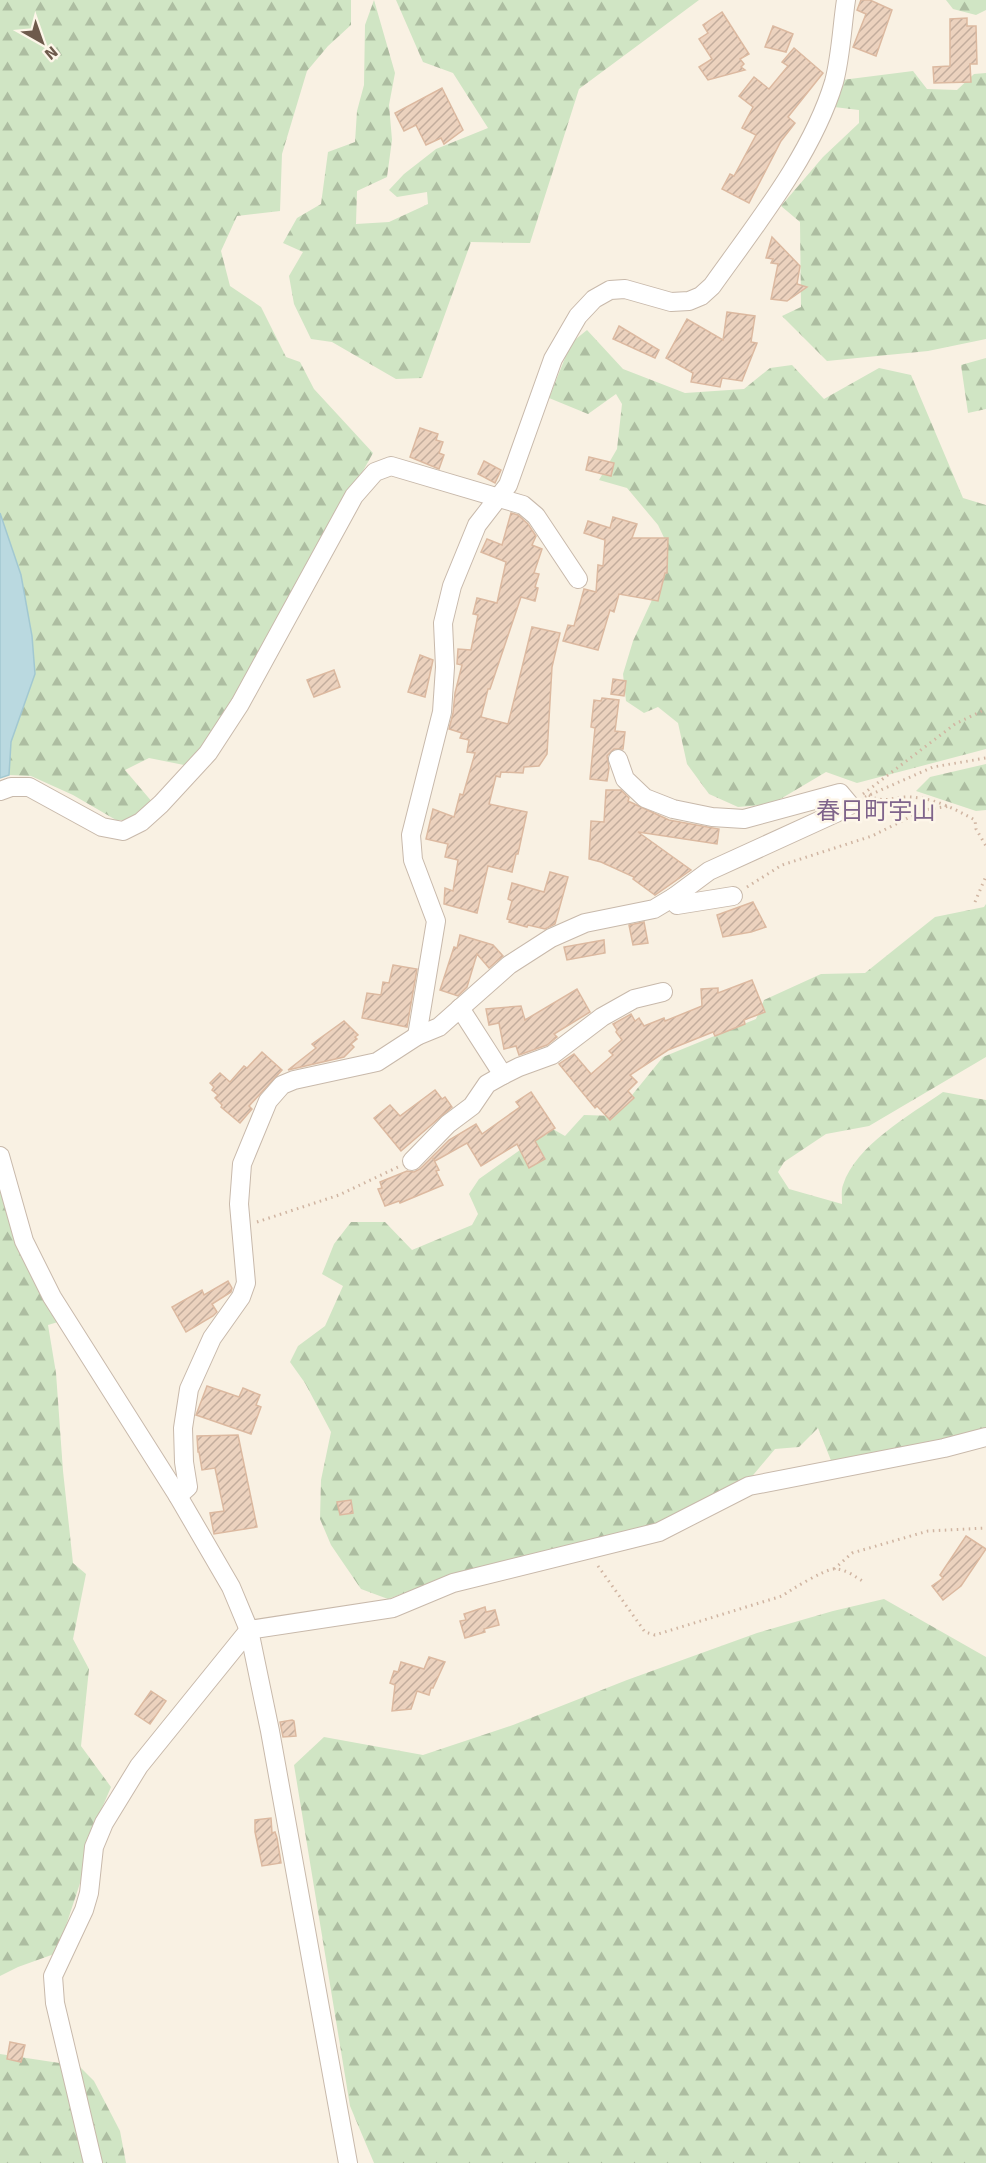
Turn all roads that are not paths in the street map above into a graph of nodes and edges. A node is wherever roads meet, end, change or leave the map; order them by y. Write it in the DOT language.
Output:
graph roads {
  1 [pos="846,0"];
  2 [pos="498,497"];
  3 [pos="578,579"];
  4 [pos="618,759"];
  5 [pos="0,791"];
  6 [pos="733,896"];
  7 [pos="674,897"];
  8 [pos="663,992"];
  9 [pos="460,1008"];
  10 [pos="417,1036"];
  11 [pos="503,1075"];
  12 [pos="0,1156"];
  13 [pos="412,1161"];
  14 [pos="986,1437"];
  15 [pos="178,1496"];
  16 [pos="249,1630"];
  17 [pos="93,2163"];
  18 [pos="348,2163"];
  1 -- 2 [label="street"];
  2 -- 3 [label="street"];
  2 -- 5 [label="street"];
  2 -- 10 [label="street"];
  4 -- 7 [label="street"];
  6 -- 7 [label="street"];
  7 -- 9 [label="street"];
  8 -- 11 [label="street"];
  9 -- 10 [label="street"];
  9 -- 11 [label="street"];
  10 -- 15 [label="street"];
  11 -- 13 [label="street"];
  12 -- 15 [label="street"];
  14 -- 16 [label="street"];
  15 -- 16 [label="street"];
  16 -- 17 [label="street"];
  16 -- 18 [label="street"];
}
